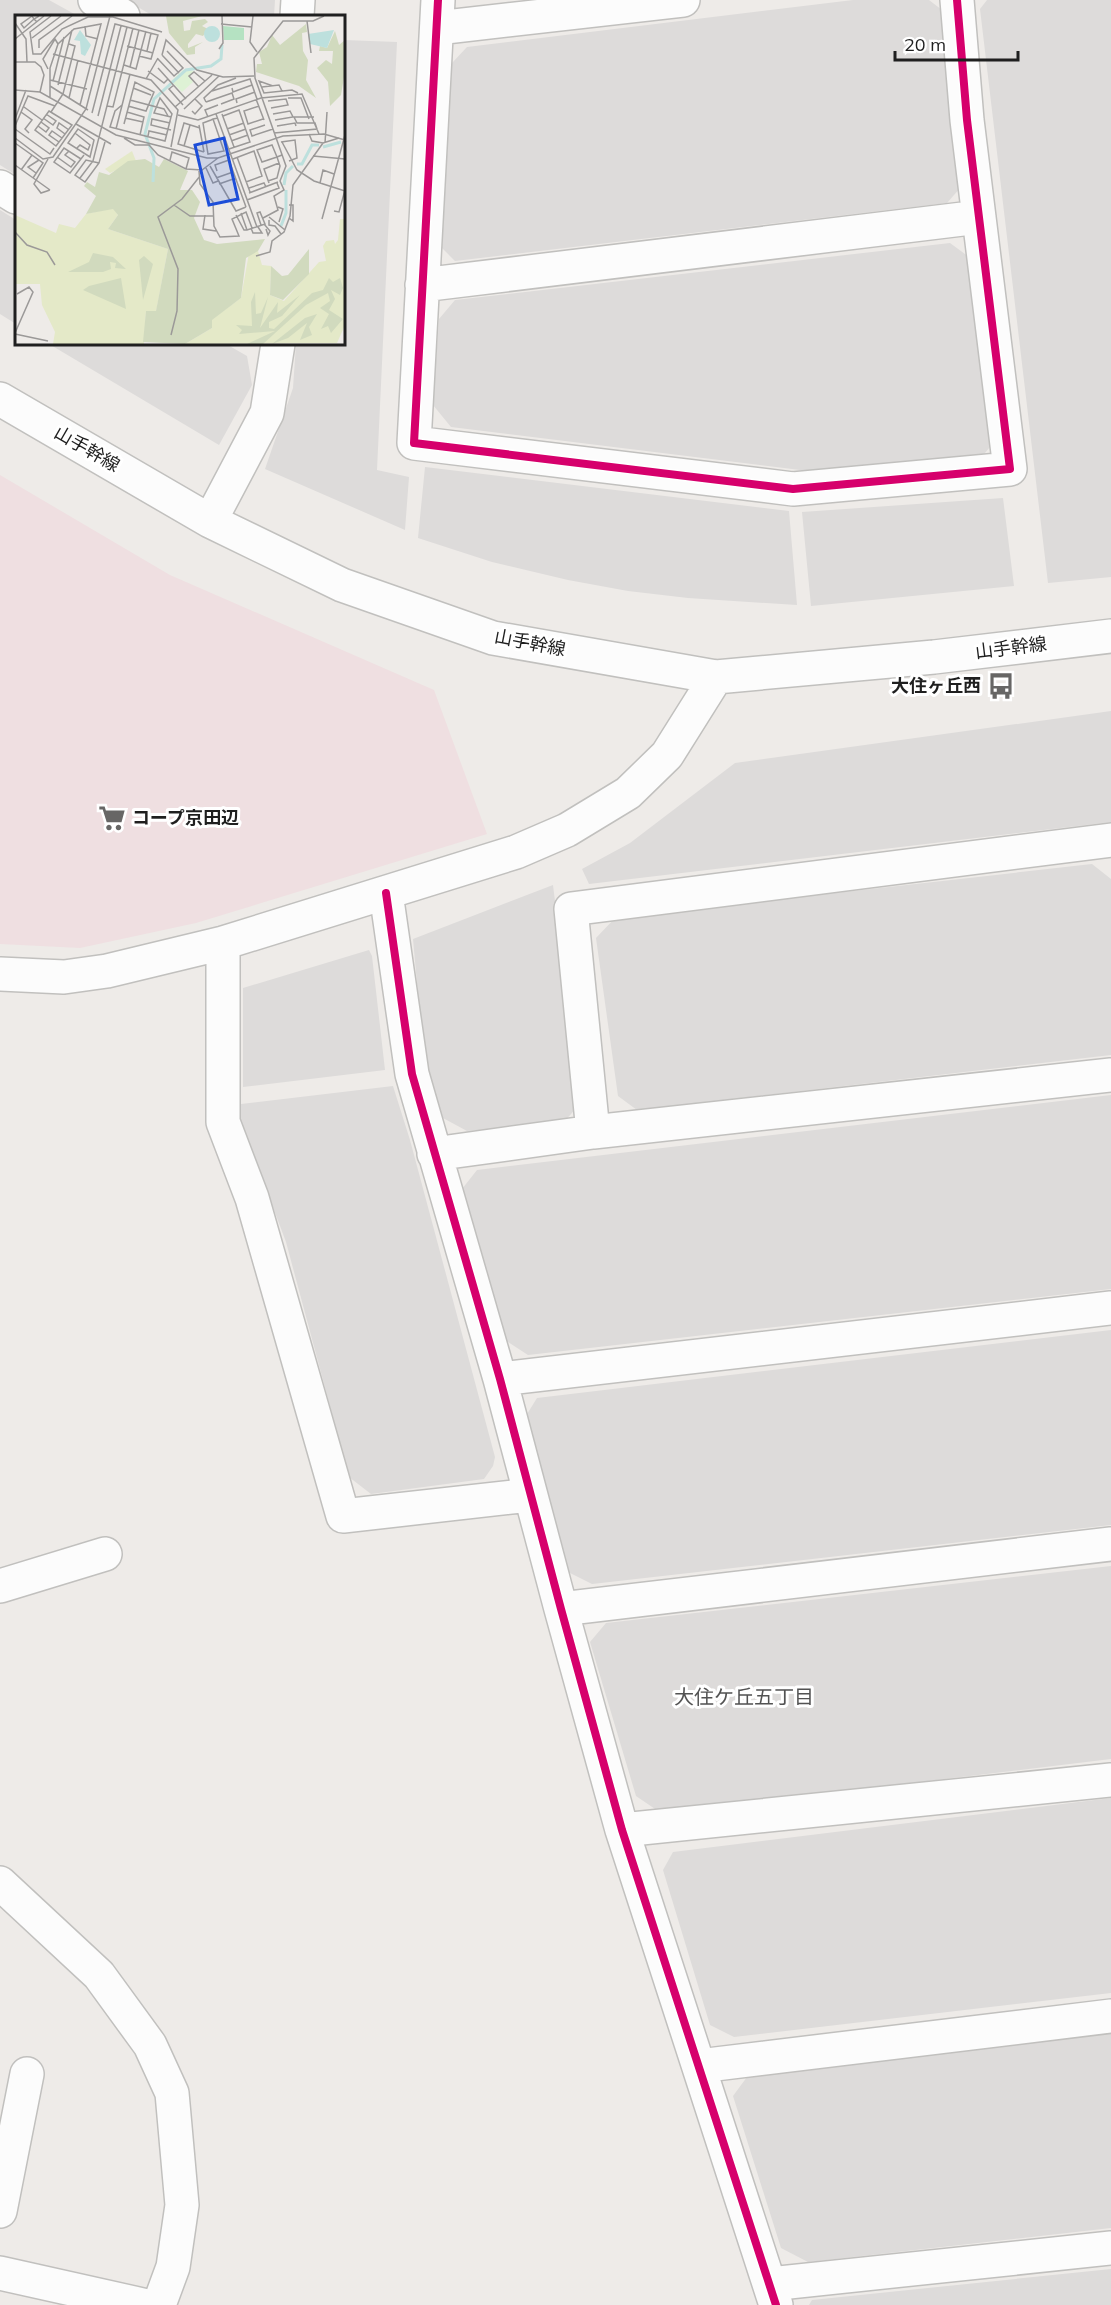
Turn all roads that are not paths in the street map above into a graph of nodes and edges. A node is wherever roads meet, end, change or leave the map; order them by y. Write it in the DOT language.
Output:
graph roads {
  1 [pos="95,0"];
  2 [pos="298,0"];
  3 [pos="683,0"];
  4 [pos="957,0"];
  5 [pos="437,14"];
  6 [pos="121,15"];
  7 [pos="297,15"];
  8 [pos="0,187"];
  9 [pos="15,196"];
  10 [pos="979,217"];
  11 [pos="422,285"];
  12 [pos="275,346"];
  13 [pos="0,399"];
  14 [pos="210,521"];
  15 [pos="1111,636"];
  16 [pos="716,677"];
  17 [pos="1111,840"];
  18 [pos="386,893"];
  19 [pos="223,943"];
  20 [pos="0,974"];
  21 [pos="1111,1075"];
  22 [pos="592,1132"];
  23 [pos="434,1154"];
  24 [pos="1111,1308"];
  25 [pos="500,1379"];
  26 [pos="530,1495"];
  27 [pos="1111,1544"];
  28 [pos="105,1554"];
  29 [pos="0,1586"];
  30 [pos="561,1609"];
  31 [pos="1111,1780"];
  32 [pos="622,1830"];
  33 [pos="0,1883"];
  34 [pos="1111,2016"];
  35 [pos="699,2066"];
  36 [pos="27,2074"];
  37 [pos="0,2211"];
  38 [pos="1111,2248"];
  39 [pos="0,2273"];
  40 [pos="773,2294"];
  41 [pos="142,2305"];
  42 [pos="159,2305"];
  1 -- 6 [label="street"];
  2 -- 7 [label="street"];
  3 -- 5 [label="street"];
  4 -- 10 [label="street"];
  5 -- 11 [label="street"];
  8 -- 9 [label="street"];
  10 -- 11 [label="street"];
  10 -- 11 [label="street"];
  12 -- 14 [label="street"];
  13 -- 14 [label="street, 山手幹線"];
  14 -- 16 [label="street, 山手幹線"];
  15 -- 16 [label="street, 山手幹線"];
  16 -- 18 [label="street"];
  17 -- 22 [label="street"];
  18 -- 19 [label="street"];
  18 -- 23 [label="street"];
  19 -- 20 [label="street"];
  19 -- 26 [label="street"];
  21 -- 22 [label="street"];
  22 -- 23 [label="street"];
  23 -- 25 [label="street"];
  24 -- 25 [label="street"];
  25 -- 26 [label="street"];
  26 -- 30 [label="street"];
  27 -- 30 [label="street"];
  28 -- 29 [label="street"];
  30 -- 32 [label="street"];
  31 -- 32 [label="street"];
  32 -- 35 [label="street"];
  33 -- 42 [label="street"];
  34 -- 35 [label="street"];
  35 -- 40 [label="street"];
  36 -- 37 [label="street"];
  38 -- 40 [label="street"];
  39 -- 41 [label="street"];
}
